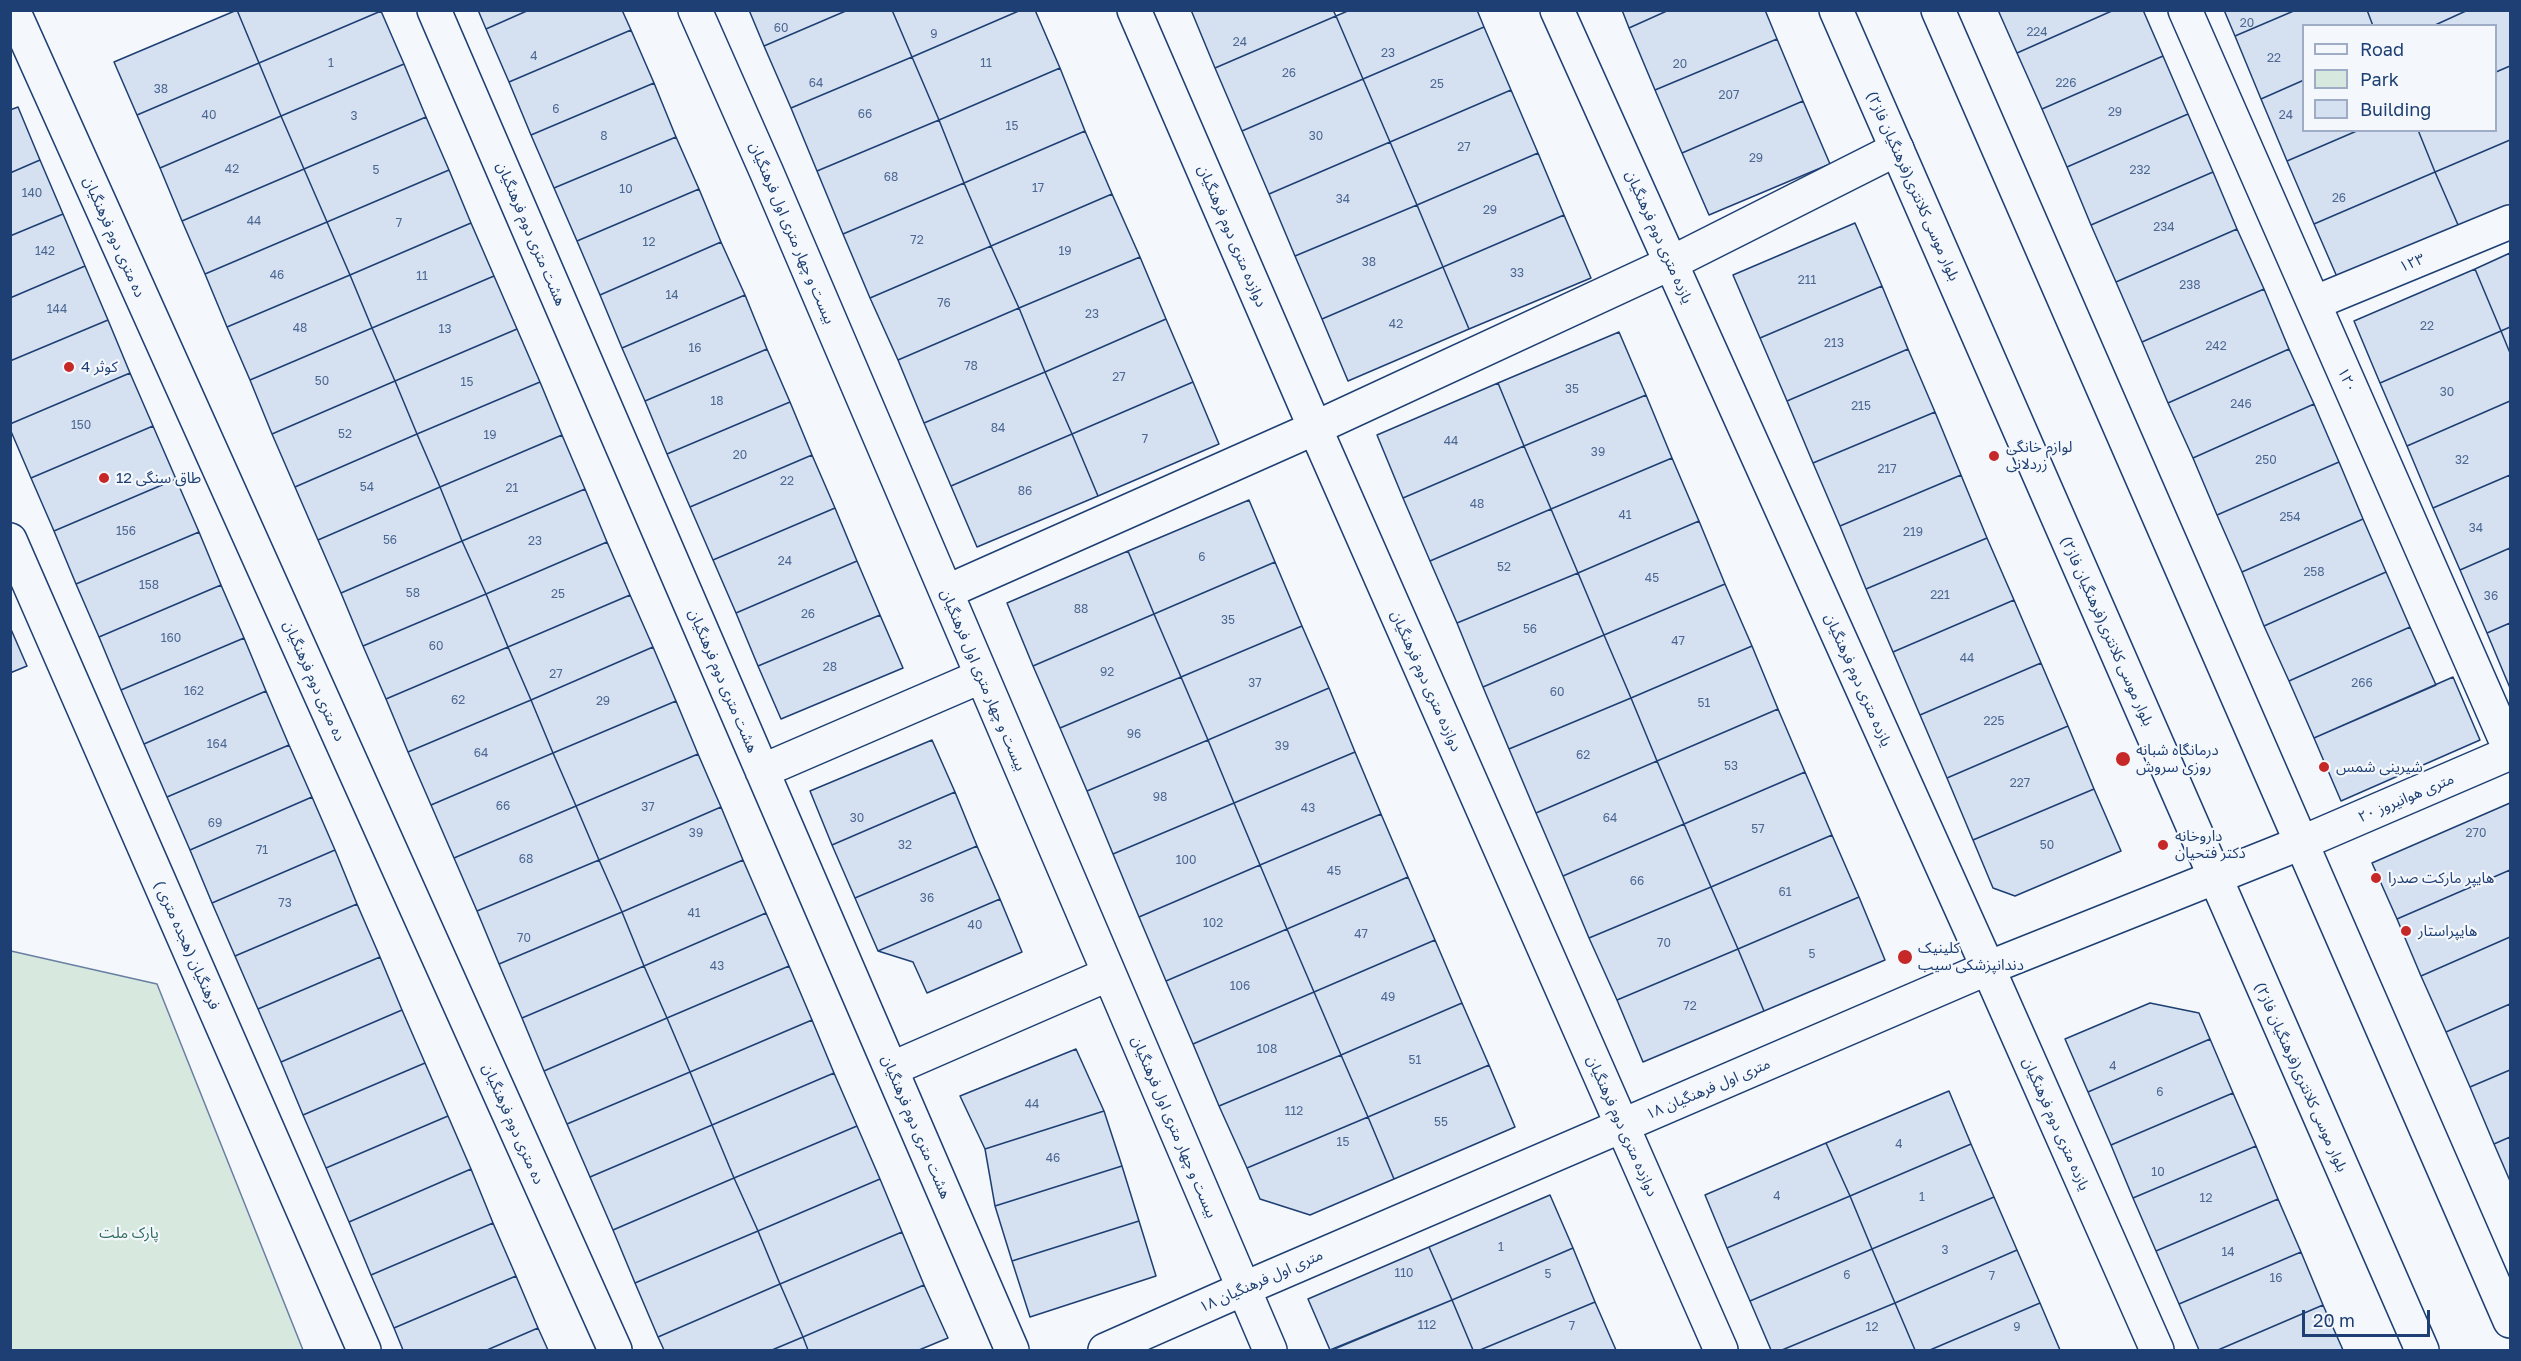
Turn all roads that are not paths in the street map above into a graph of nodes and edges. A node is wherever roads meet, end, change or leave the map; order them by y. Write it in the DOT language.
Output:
graph roads {
  1 [pos="434,10"];
  2 [pos="695,10"];
  3 [pos="1134,10"];
  4 [pos="1557,10"];
  5 [pos="1836,10"];
  6 [pos="1938,10"];
  7 [pos="2185,10"];
  8 [pos="14,12"];
  9 [pos="1897,149"];
  10 [pos="2511,222"];
  11 [pos="1671,263"];
  12 [pos="2314,303"];
  13 [pos="1315,428"];
  14 [pos="10,540"];
  15 [pos="946,592"];
  16 [pos="982,676"];
  17 [pos="2511,751"];
  18 [pos="762,771"];
  19 [pos="2301,843"];
  20 [pos="2213,876"];
  21 [pos="1988,968"];
  22 [pos="1109,974"];
  23 [pos="891,1068"];
  24 [pos="1622,1126"];
  25 [pos="1243,1288"];
  26 [pos="2511,1321"];
  27 [pos="364,1350"];
  28 [pos="615,1350"];
  29 [pos="1012,1350"];
  30 [pos="1105,1350"];
  31 [pos="1270,1350"];
  32 [pos="1721,1350"];
  33 [pos="2157,1350"];
  34 [pos="2422,1350"];
  1 -- 18 [label="street, هشت متری دوم فرهنگیان"];
  2 -- 15 [label="street, بیست و چهار متری اول فرهنگیان"];
  3 -- 13 [label="street, دوازده متری دوم فرهنگیان"];
  4 -- 11 [label="street, یازده متری دوم فرهنگیان"];
  5 -- 9 [label="street, بلوار موسی کلانتری(فرهنگیان فاز۲)"];
  6 -- 19 [label="street"];
  7 -- 12 [label="street, ۱۲۰"];
  8 -- 28 [label="street, ده متری دوم فرهنگیان"];
  9 -- 11 [label="street"];
  9 -- 20 [label="street, بلوار موسی کلانتری(فرهنگیان فاز۲)"];
  10 -- 12 [label="street, ۱۲۳"];
  11 -- 13 [label="street"];
  11 -- 21 [label="street, یازده متری دوم فرهنگیان"];
  12 -- 17 [label="street, ۱۲۰"];
  13 -- 15 [label="street"];
  13 -- 24 [label="street, دوازده متری دوم فرهنگیان"];
  14 -- 27 [label="street, فرهنگیان (هجده متری )"];
  15 -- 16 [label="street, بیست و چهار متری اول فرهنگیان"];
  16 -- 18 [label="street"];
  16 -- 22 [label="street, بیست و چهار متری اول فرهنگیان"];
  17 -- 19 [label="street, ۲۰ متری هوانیروز"];
  18 -- 23 [label="street, هشت متری دوم فرهنگیان"];
  19 -- 20 [label="street, ۲۰ متری هوانیروز"];
  19 -- 26 [label="street"];
  20 -- 21 [label="street, ۱۸ متری اول فرهنگیان"];
  20 -- 34 [label="street, بلوار موسی کلانتری(فرهنگیان فاز۲)"];
  21 -- 24 [label="street, ۱۸ متری اول فرهنگیان"];
  21 -- 33 [label="street, یازده متری دوم فرهنگیان"];
  22 -- 23 [label="street"];
  22 -- 25 [label="street, بیست و چهار متری اول فرهنگیان"];
  23 -- 29 [label="street, هشت متری دوم فرهنگیان"];
  24 -- 25 [label="street, ۱۸ متری اول فرهنگیان"];
  24 -- 32 [label="street, دوازده متری دوم فرهنگیان"];
  25 -- 30 [label="street, ۱۸ متری اول فرهنگیان"];
  25 -- 31 [label="street, بیست و چهار متری اول فرهنگیان"];
}
